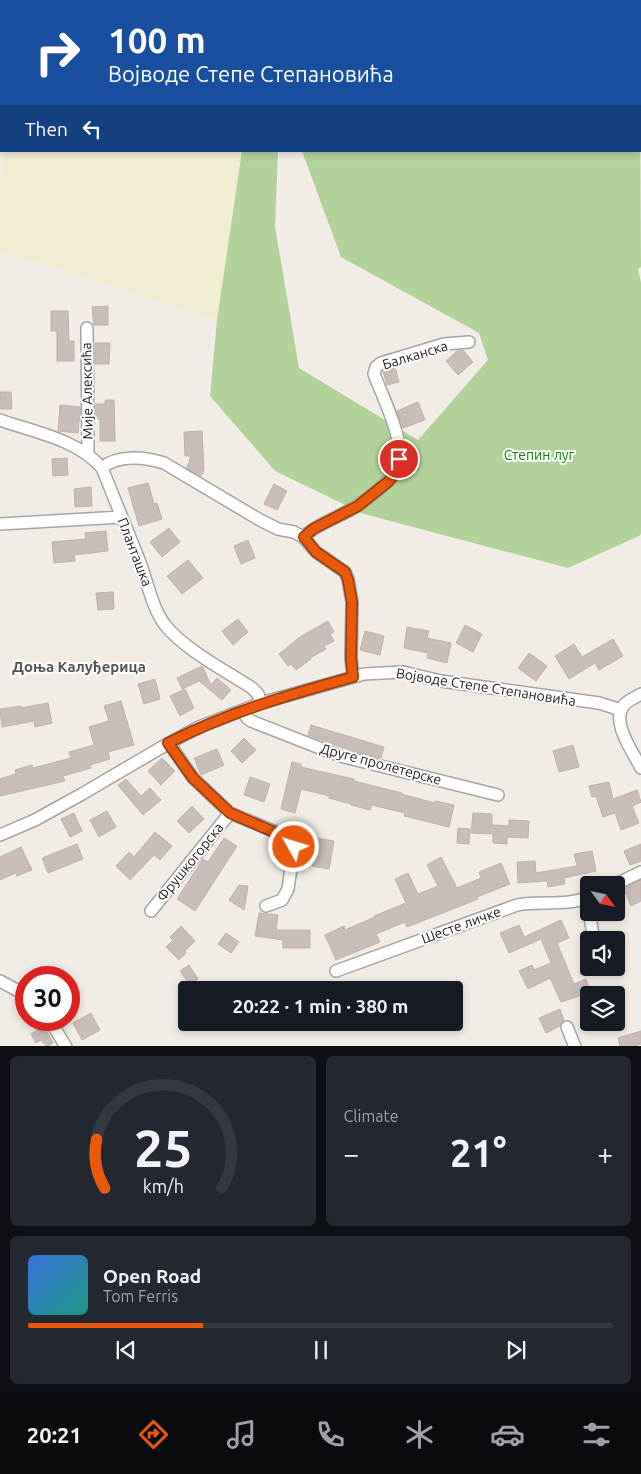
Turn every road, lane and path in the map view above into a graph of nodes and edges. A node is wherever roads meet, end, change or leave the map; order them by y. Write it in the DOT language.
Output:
graph roads {
  1 [pos="87,328"];
  2 [pos="469,342"];
  3 [pos="0,420"];
  4 [pos="88,454"];
  5 [pos="102,468"];
  6 [pos="121,517"];
  7 [pos="0,524"];
  8 [pos="304,537"];
  9 [pos="353,677"];
  10 [pos="641,694"];
  11 [pos="261,703"];
  12 [pos="243,710"];
  13 [pos="621,710"];
  14 [pos="168,743"];
  15 [pos="641,768"];
  16 [pos="498,795"];
  17 [pos="230,813"];
  18 [pos="0,836"];
  19 [pos="641,872"];
  20 [pos="625,880"];
  21 [pos="580,900"];
  22 [pos="266,906"];
  23 [pos="151,911"];
  24 [pos="336,971"];
  25 [pos="0,982"];
  26 [pos="15,990"];
  27 [pos="567,1027"];
  28 [pos="57,1031"];
  29 [pos="66,1046"];
  30 [pos="575,1046"];
  1 -- 4 [label="street, Мије Алексића"];
  2 -- 8 [label="street, Балканска"];
  3 -- 4 [label="street, Планташка"];
  4 -- 5 [label="street, Планташка"];
  5 -- 6 [label="street, Планташка"];
  5 -- 8 [label="street"];
  6 -- 7 [label="street"];
  6 -- 11 [label="street, Планташка"];
  8 -- 9 [label="street"];
  9 -- 11 [label="street, Војводе Степе Степановића"];
  9 -- 13 [label="street, Војводе Степе Степановића"];
  10 -- 13 [label="street"];
  11 -- 12 [label="street, Војводе Степе Степановића"];
  12 -- 14 [label="street, Војводе Степе Степановића"];
  12 -- 16 [label="street, Друге пролетерске"];
  13 -- 15 [label="street"];
  14 -- 17 [label="street, Фрушкогорска"];
  14 -- 18 [label="street, Војводе Степе Степановића"];
  17 -- 22 [label="street, Фрушкогорска"];
  17 -- 23 [label="street, Фрушкогорска"];
  19 -- 20 [label="street"];
  21 -- 24 [label="street, Шесте личке"];
  25 -- 26 [label="street"];
  27 -- 30 [label="street"];
  28 -- 29 [label="street"];
}
